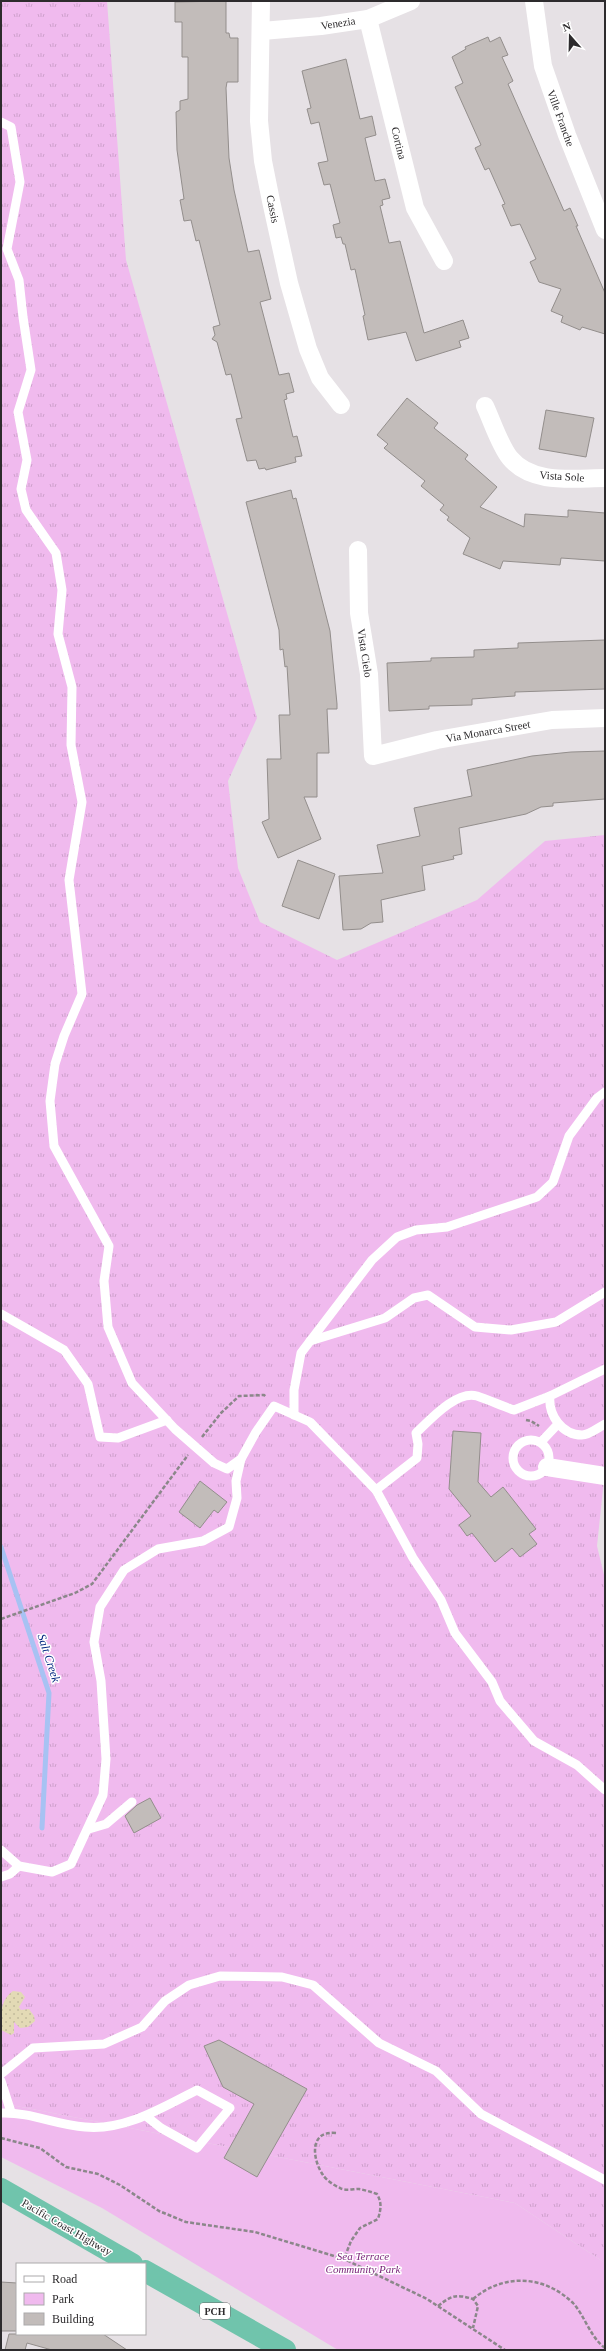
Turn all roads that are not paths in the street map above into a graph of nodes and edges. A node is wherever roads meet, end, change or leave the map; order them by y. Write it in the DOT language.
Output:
graph roads {
  1 [pos="261,1"];
  2 [pos="411,1"];
  3 [pos="534,1"];
  4 [pos="368,19"];
  5 [pos="262,30"];
  6 [pos="1,122"];
  7 [pos="605,230"];
  8 [pos="444,261"];
  9 [pos="341,405"];
  10 [pos="485,406"];
  11 [pos="605,478"];
  12 [pos="358,550"];
  13 [pos="605,718"];
  14 [pos="373,756"];
  15 [pos="605,1092"];
  16 [pos="605,1292"];
  17 [pos="1,1314"];
  18 [pos="310,1341"];
  19 [pos="605,1369"];
  20 [pos="550,1396"];
  21 [pos="294,1415"];
  22 [pos="167,1420"];
  23 [pos="558,1424"];
  24 [pos="605,1424"];
  25 [pos="540,1442"];
  26 [pos="242,1459"];
  27 [pos="547,1467"];
  28 [pos="605,1476"];
  29 [pos="376,1490"];
  30 [pos="605,1790"];
  31 [pos="132,1802"];
  32 [pos="89,1829"];
  33 [pos="1,1850"];
  34 [pos="19,1866"];
  35 [pos="1,1877"];
  36 [pos="1,2074"];
  37 [pos="1,2081"];
  38 [pos="11,2112"];
  39 [pos="1,2113"];
  40 [pos="146,2116"];
  41 [pos="605,2180"];
  42 [pos="1,2189"];
  43 [pos="130,2263"];
  44 [pos="146,2272"];
  45 [pos="285,2350"];
  1 -- 5 [label="street, Cassis"];
  2 -- 4 [label="street, Venezia"];
  3 -- 7 [label="street, Ville Franche"];
  4 -- 5 [label="street, Venezia"];
  4 -- 8 [label="street, Cortina"];
  5 -- 9 [label="street, Cassis"];
  6 -- 22 [label="lane"];
  10 -- 11 [label="street, Vista Sole"];
  12 -- 14 [label="street, Vista Cielo"];
  13 -- 14 [label="street, Via Monarca Street"];
  15 -- 18 [label="lane"];
  16 -- 18 [label="lane"];
  17 -- 22 [label="lane"];
  18 -- 21 [label="lane"];
  19 -- 20 [label="lane"];
  20 -- 23 [label="lane"];
  20 -- 29 [label="lane"];
  21 -- 26 [label="lane"];
  21 -- 29 [label="lane"];
  22 -- 26 [label="lane"];
  23 -- 24 [label="lane"];
  23 -- 25 [label="lane"];
  25 -- 27 [label="lane"];
  25 -- 27 [label="lane"];
  26 -- 32 [label="lane"];
  27 -- 28 [label="street"];
  29 -- 30 [label="lane"];
  31 -- 32 [label="lane"];
  32 -- 34 [label="lane"];
  33 -- 34 [label="lane"];
  34 -- 35 [label="lane"];
  36 -- 41 [label="lane"];
  37 -- 38 [label="lane"];
  38 -- 39 [label="lane"];
  38 -- 40 [label="lane"];
  40 -- 40 [label="lane"];
  42 -- 43 [label="highway, Pacific Coast Highway"];
  44 -- 45 [label="highway, PCH"];
}
